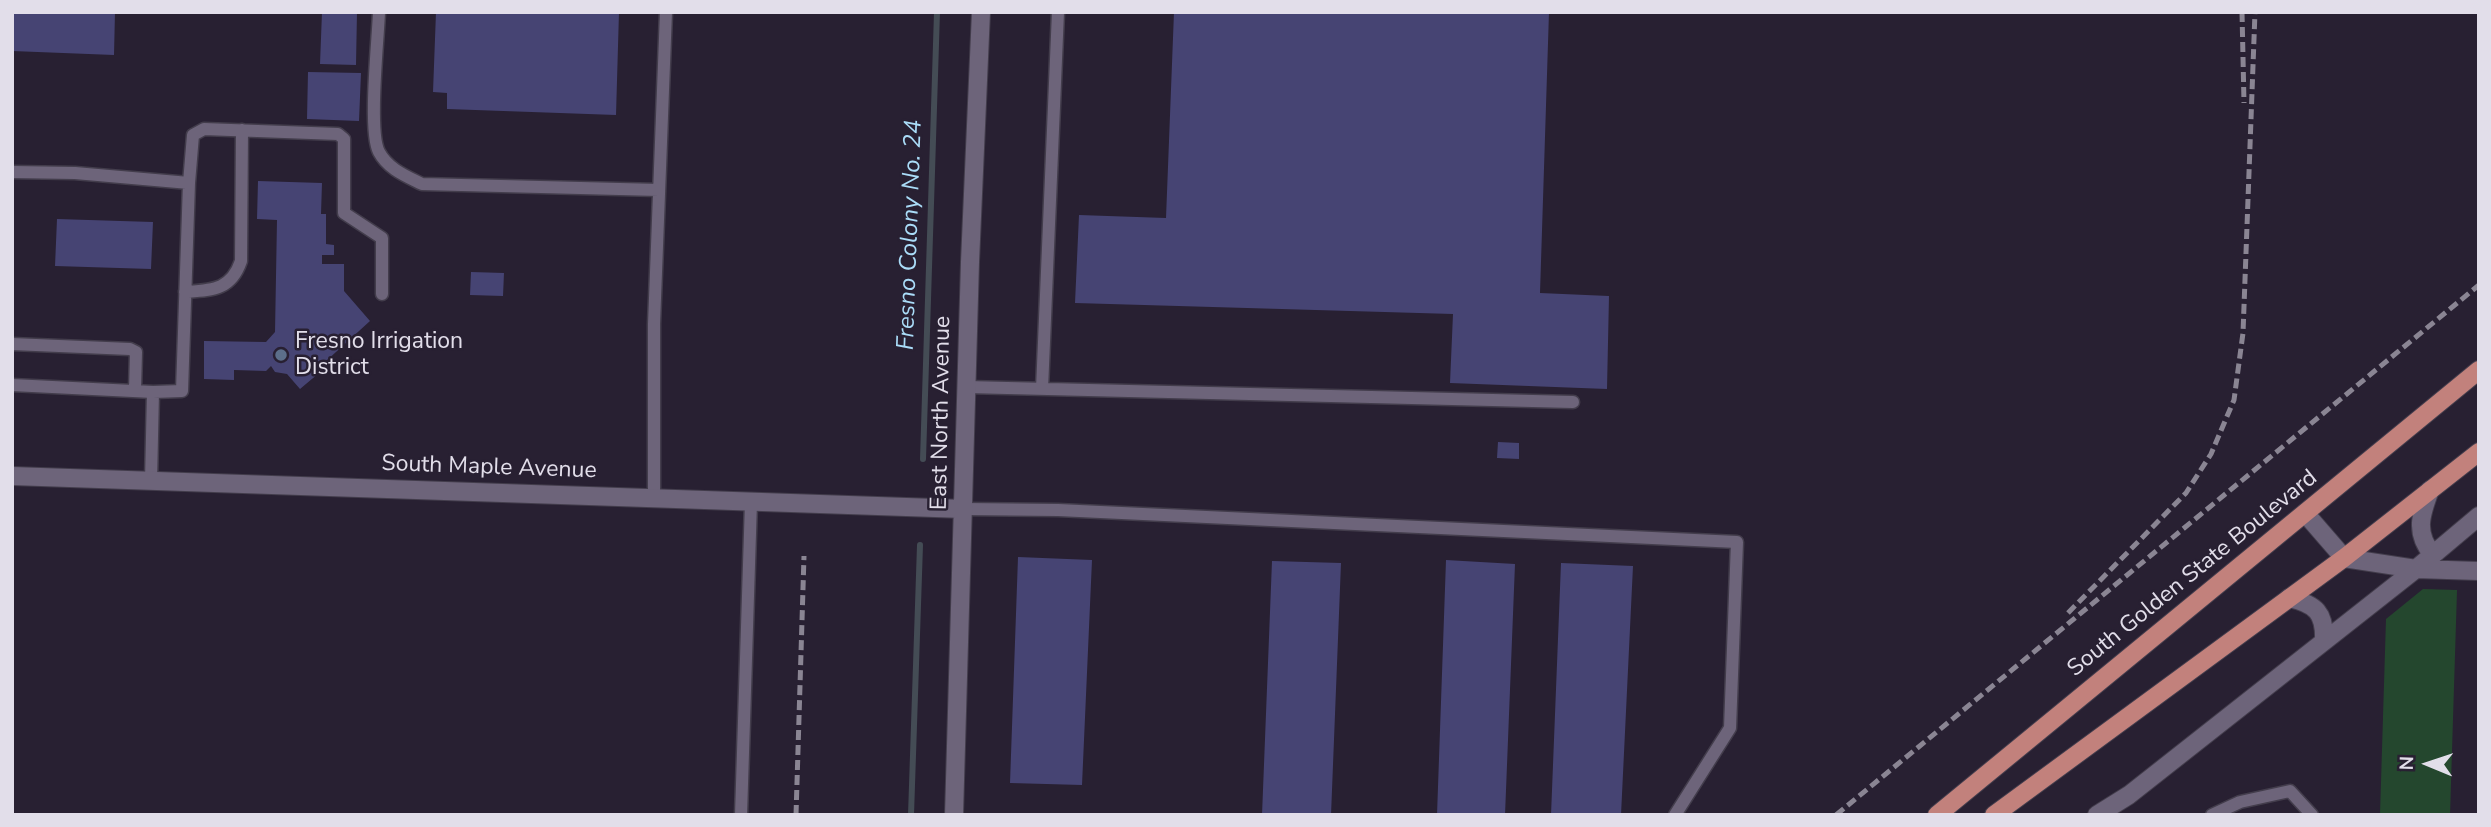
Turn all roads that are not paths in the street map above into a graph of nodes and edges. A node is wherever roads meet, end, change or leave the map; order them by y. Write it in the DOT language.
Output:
graph roads {
  1 [pos="379,12"];
  2 [pos="666,12"];
  3 [pos="981,12"];
  4 [pos="1058,12"];
  5 [pos="242,130"];
  6 [pos="12,172"];
  7 [pos="189,183"];
  8 [pos="659,190"];
  9 [pos="185,292"];
  10 [pos="382,294"];
  11 [pos="12,344"];
  12 [pos="2479,370"];
  13 [pos="12,385"];
  14 [pos="967,387"];
  15 [pos="1042,389"];
  16 [pos="135,390"];
  17 [pos="153,392"];
  18 [pos="1573,402"];
  19 [pos="2479,452"];
  20 [pos="12,476"];
  21 [pos="151,481"];
  22 [pos="2430,490"];
  23 [pos="654,499"];
  24 [pos="751,502"];
  25 [pos="964,509"];
  26 [pos="2305,513"];
  27 [pos="2479,516"];
  28 [pos="2433,555"];
  29 [pos="2344,558"];
  30 [pos="2416,569"];
  31 [pos="2479,571"];
  32 [pos="2289,598"];
  33 [pos="2324,641"];
  34 [pos="2120,808"];
  35 [pos="741,815"];
  36 [pos="954,815"];
  37 [pos="1675,815"];
  38 [pos="1937,815"];
  39 [pos="1994,815"];
  40 [pos="2097,815"];
  41 [pos="2212,815"];
  42 [pos="2312,815"];
  1 -- 8 [label="lane"];
  2 -- 8 [label="lane"];
  3 -- 14 [label="street, East North Avenue"];
  4 -- 15 [label="lane"];
  5 -- 7 [label="lane"];
  5 -- 9 [label="lane"];
  5 -- 10 [label="lane"];
  6 -- 7 [label="lane"];
  7 -- 9 [label="lane"];
  8 -- 23 [label="lane"];
  9 -- 17 [label="lane"];
  11 -- 16 [label="lane"];
  12 -- 26 [label="main road, South Golden State Boulevard"];
  13 -- 16 [label="lane"];
  14 -- 15 [label="lane"];
  14 -- 25 [label="street, East North Avenue"];
  15 -- 18 [label="lane"];
  16 -- 17 [label="lane"];
  17 -- 21 [label="lane"];
  19 -- 22 [label="main road"];
  20 -- 21 [label="street, South Maple Avenue"];
  21 -- 23 [label="street, South Maple Avenue"];
  22 -- 28 [label="street"];
  22 -- 29 [label="main road"];
  23 -- 24 [label="street, South Maple Avenue"];
  24 -- 25 [label="street, South Maple Avenue"];
  24 -- 35 [label="lane"];
  25 -- 36 [label="street, East North Avenue"];
  25 -- 37 [label="lane"];
  26 -- 29 [label="street"];
  26 -- 38 [label="main road, South Golden State Boulevard"];
  27 -- 28 [label="street"];
  28 -- 30 [label="street"];
  29 -- 30 [label="street"];
  29 -- 32 [label="main road"];
  30 -- 31 [label="street"];
  30 -- 33 [label="street"];
  32 -- 33 [label="street"];
  32 -- 39 [label="main road"];
  33 -- 34 [label="street"];
  34 -- 40 [label="street"];
  41 -- 42 [label="lane"];
}
